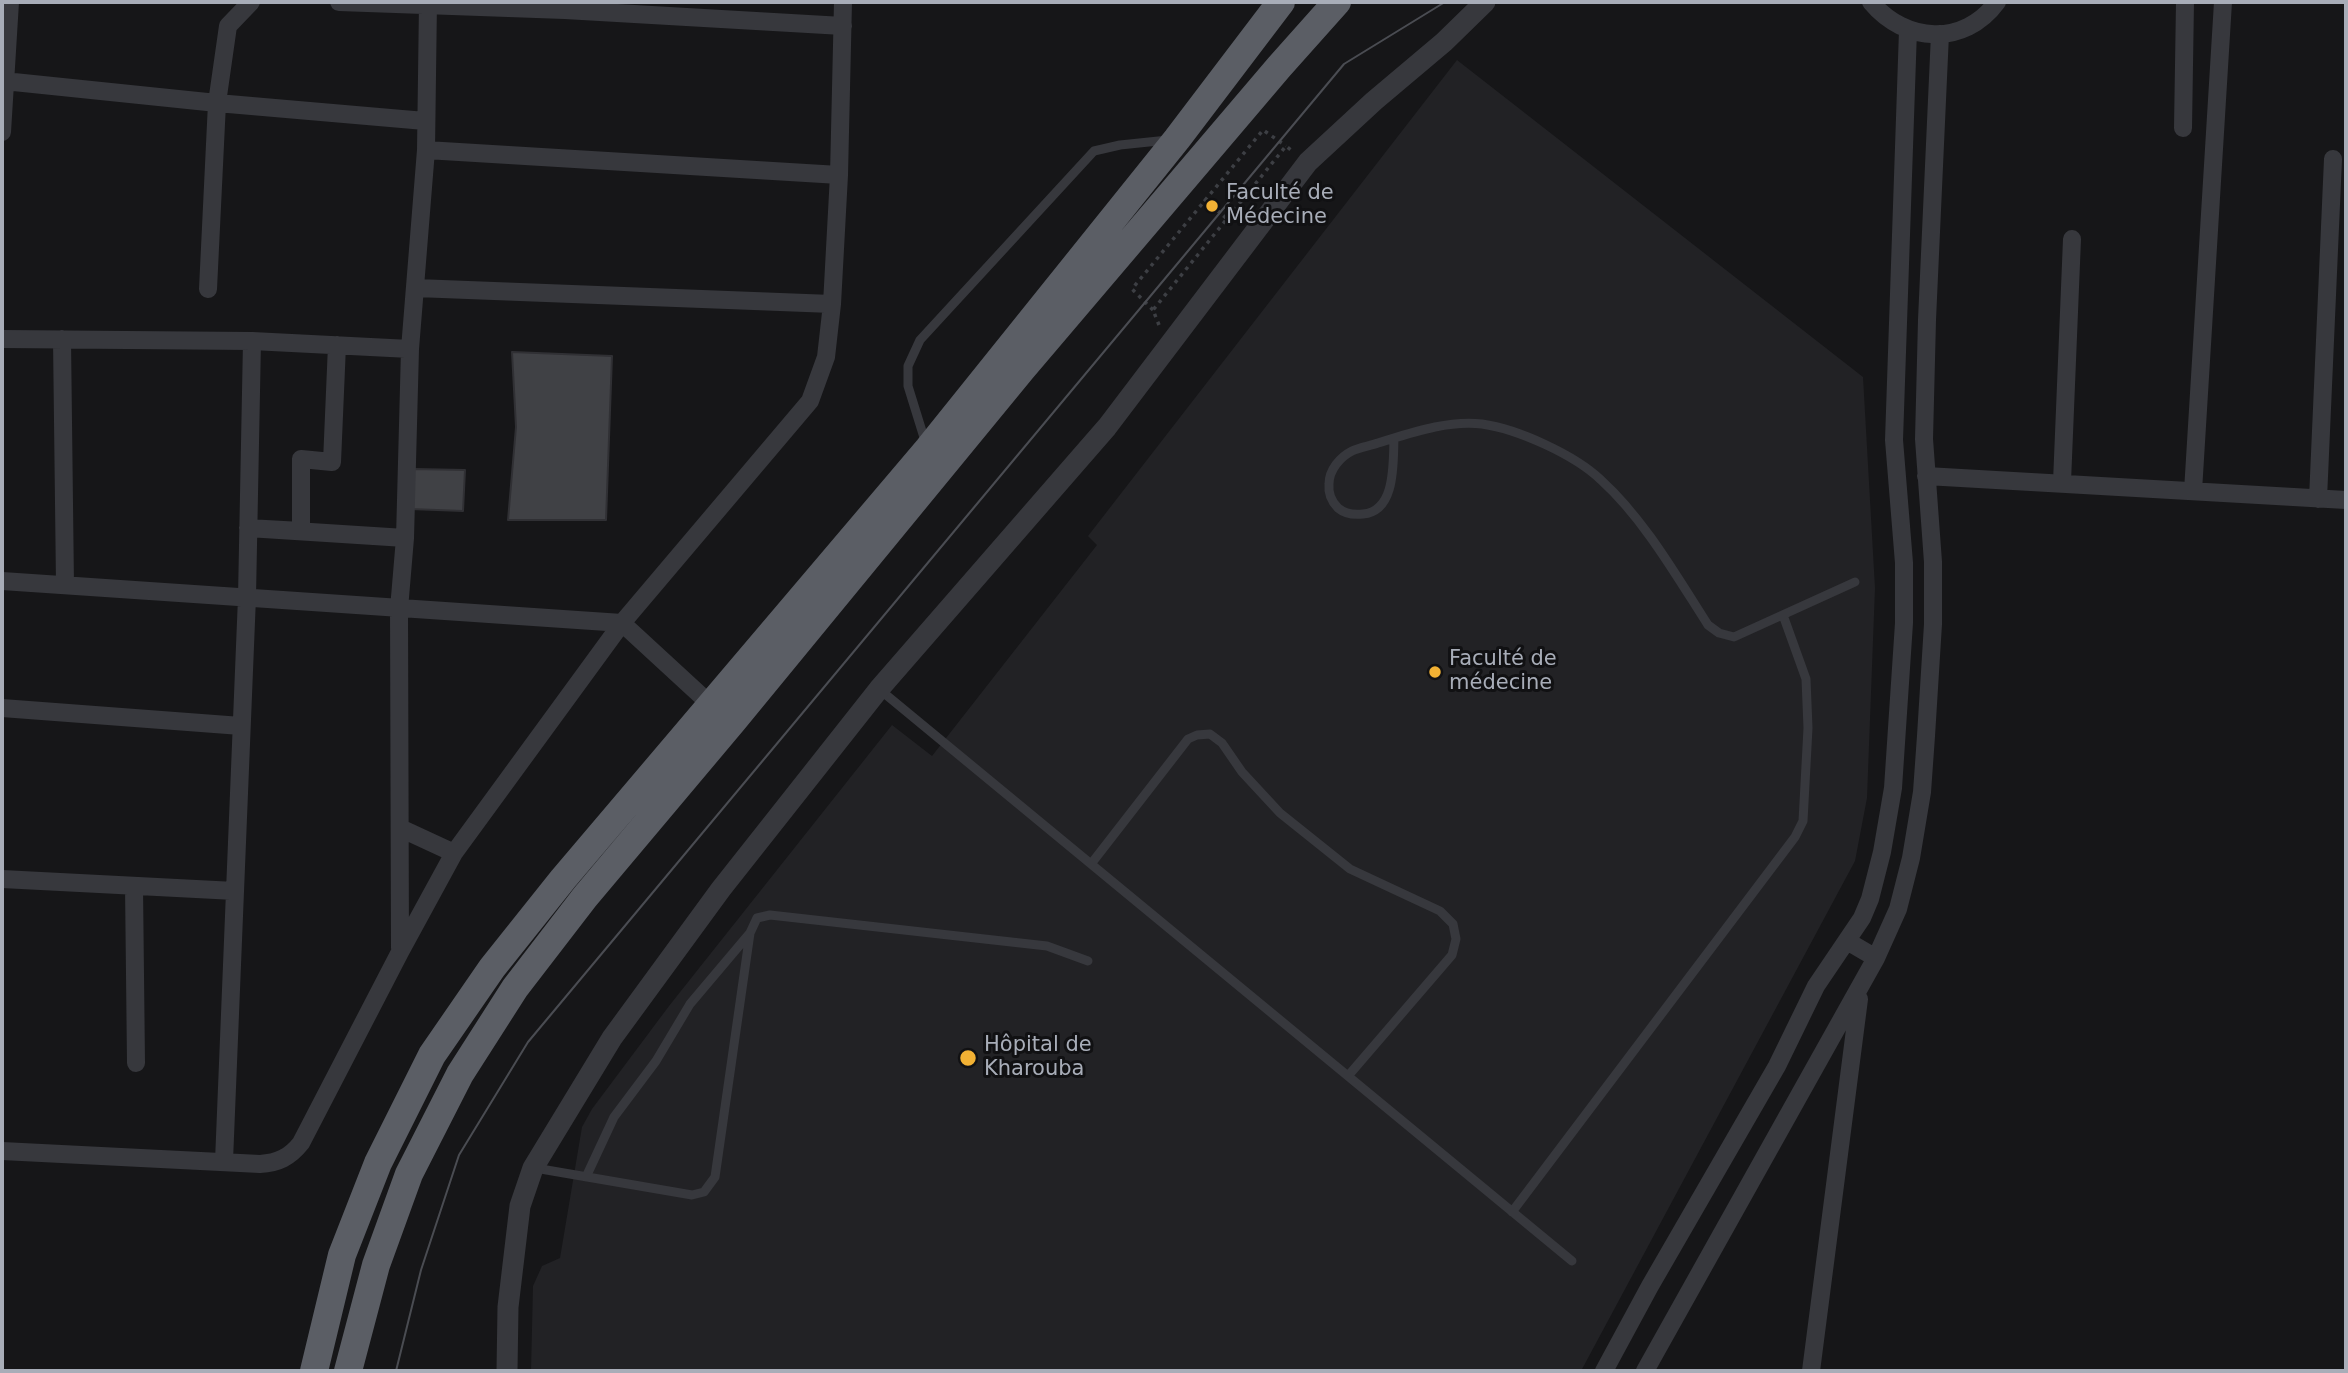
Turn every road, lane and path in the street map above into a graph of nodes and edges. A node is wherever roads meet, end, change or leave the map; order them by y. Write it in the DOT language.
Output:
graph roads {
  1 [pos="10,2"];
  2 [pos="251,2"];
  3 [pos="339,2"];
  4 [pos="843,2"];
  5 [pos="1281,2"];
  6 [pos="1337,2"];
  7 [pos="1485,2"];
  8 [pos="1871,2"];
  9 [pos="1997,2"];
  10 [pos="2185,2"];
  11 [pos="2223,2"];
  12 [pos="428,4"];
  13 [pos="565,6"];
  14 [pos="696,10"];
  15 [pos="843,26"];
  16 [pos="1908,30"];
  17 [pos="1940,34"];
  18 [pos="4,81"];
  19 [pos="217,103"];
  20 [pos="425,121"];
  21 [pos="2183,128"];
  22 [pos="2,132"];
  23 [pos="1177,139"];
  24 [pos="1286,146"];
  25 [pos="426,150"];
  26 [pos="2333,159"];
  27 [pos="1308,162"];
  28 [pos="839,175"];
  29 [pos="1204,199"];
  30 [pos="1227,219"];
  31 [pos="2071,239"];
  32 [pos="416,288"];
  33 [pos="208,289"];
  34 [pos="832,304"];
  35 [pos="1153,310"];
  36 [pos="2,339"];
  37 [pos="62,340"];
  38 [pos="252,341"];
  39 [pos="337,345"];
  40 [pos="1169,346"];
  41 [pos="410,349"];
  42 [pos="1394,438"];
  43 [pos="928,449"];
  44 [pos="1926,476"];
  45 [pos="2062,482"];
  46 [pos="2193,491"];
  47 [pos="2318,499"];
  48 [pos="2346,500"];
  49 [pos="248,528"];
  50 [pos="405,538"];
  51 [pos="2,581"];
  52 [pos="1855,582"];
  53 [pos="65,585"];
  54 [pos="247,597"];
  55 [pos="399,609"];
  56 [pos="1783,615"];
  57 [pos="622,623"];
  58 [pos="879,689"];
  59 [pos="710,704"];
  60 [pos="2,708"];
  61 [pos="241,726"];
  62 [pos="400,828"];
  63 [pos="454,853"];
  64 [pos="1091,864"];
  65 [pos="2,879"];
  66 [pos="134,886"];
  67 [pos="235,891"];
  68 [pos="750,933"];
  69 [pos="1847,941"];
  70 [pos="400,952"];
  71 [pos="1876,958"];
  72 [pos="1088,961"];
  73 [pos="1860,988"];
  74 [pos="136,1063"];
  75 [pos="1348,1076"];
  76 [pos="2,1151"];
  77 [pos="224,1161"];
  78 [pos="533,1168"];
  79 [pos="586,1177"];
  80 [pos="1512,1212"];
  81 [pos="1572,1261"];
  82 [pos="314,1371"];
  83 [pos="348,1371"];
  84 [pos="507,1371"];
  85 [pos="1604,1371"];
  86 [pos="1645,1371"];
  87 [pos="1811,1371"];
  1 -- 18 [label="street"];
  2 -- 19 [label="street"];
  3 -- 12 [label="street"];
  4 -- 15 [label="street"];
  5 -- 23 [label="highway"];
  6 -- 83 [label="highway"];
  7 -- 27 [label="street"];
  8 -- 16 [label="street"];
  9 -- 17 [label="street"];
  10 -- 21 [label="street"];
  11 -- 46 [label="street"];
  12 -- 13 [label="street"];
  12 -- 20 [label="street"];
  13 -- 14 [label="street"];
  14 -- 15 [label="street"];
  15 -- 28 [label="street"];
  16 -- 17 [label="street"];
  16 -- 69 [label="street"];
  17 -- 44 [label="street"];
  18 -- 19 [label="street"];
  18 -- 22 [label="street"];
  19 -- 20 [label="street"];
  19 -- 33 [label="street"];
  20 -- 25 [label="street"];
  23 -- 43 [label="highway"];
  23 -- 43 [label="lane"];
  24 -- 27 [label="path"];
  24 -- 29 [label="path"];
  24 -- 30 [label="path"];
  25 -- 28 [label="street"];
  25 -- 32 [label="street"];
  26 -- 47 [label="street"];
  27 -- 40 [label="street"];
  28 -- 34 [label="street"];
  29 -- 30 [label="path"];
  29 -- 35 [label="path"];
  30 -- 35 [label="path"];
  31 -- 45 [label="street"];
  32 -- 34 [label="street"];
  32 -- 41 [label="street"];
  34 -- 57 [label="street"];
  35 -- 40 [label="path"];
  36 -- 37 [label="street"];
  37 -- 38 [label="street"];
  37 -- 53 [label="street"];
  38 -- 39 [label="street"];
  38 -- 49 [label="street"];
  39 -- 41 [label="street"];
  39 -- 49 [label="street"];
  40 -- 58 [label="street"];
  41 -- 50 [label="street"];
  42 -- 42 [label="lane"];
  42 -- 56 [label="lane"];
  43 -- 59 [label="highway"];
  44 -- 45 [label="street"];
  44 -- 71 [label="street"];
  45 -- 46 [label="street"];
  46 -- 47 [label="street"];
  47 -- 48 [label="street"];
  49 -- 50 [label="street"];
  49 -- 54 [label="street"];
  50 -- 55 [label="street"];
  51 -- 53 [label="street"];
  52 -- 56 [label="lane"];
  53 -- 54 [label="street"];
  54 -- 55 [label="street"];
  54 -- 61 [label="street"];
  55 -- 57 [label="street"];
  55 -- 62 [label="street"];
  56 -- 80 [label="lane"];
  57 -- 59 [label="street"];
  57 -- 63 [label="street"];
  58 -- 64 [label="lane"];
  58 -- 78 [label="street"];
  59 -- 82 [label="highway"];
  60 -- 61 [label="street"];
  61 -- 67 [label="street"];
  62 -- 63 [label="street"];
  62 -- 70 [label="street"];
  63 -- 70 [label="street"];
  64 -- 75 [label="lane"];
  64 -- 75 [label="lane"];
  65 -- 66 [label="street"];
  66 -- 67 [label="street"];
  66 -- 74 [label="street"];
  67 -- 77 [label="street"];
  68 -- 72 [label="lane"];
  68 -- 79 [label="lane"];
  68 -- 79 [label="lane"];
  69 -- 71 [label="street"];
  69 -- 85 [label="street"];
  70 -- 77 [label="street"];
  71 -- 73 [label="street"];
  73 -- 86 [label="street"];
  73 -- 87 [label="street"];
  75 -- 80 [label="lane"];
  76 -- 77 [label="street"];
  78 -- 79 [label="lane"];
  78 -- 84 [label="street"];
  80 -- 81 [label="lane"];
}
